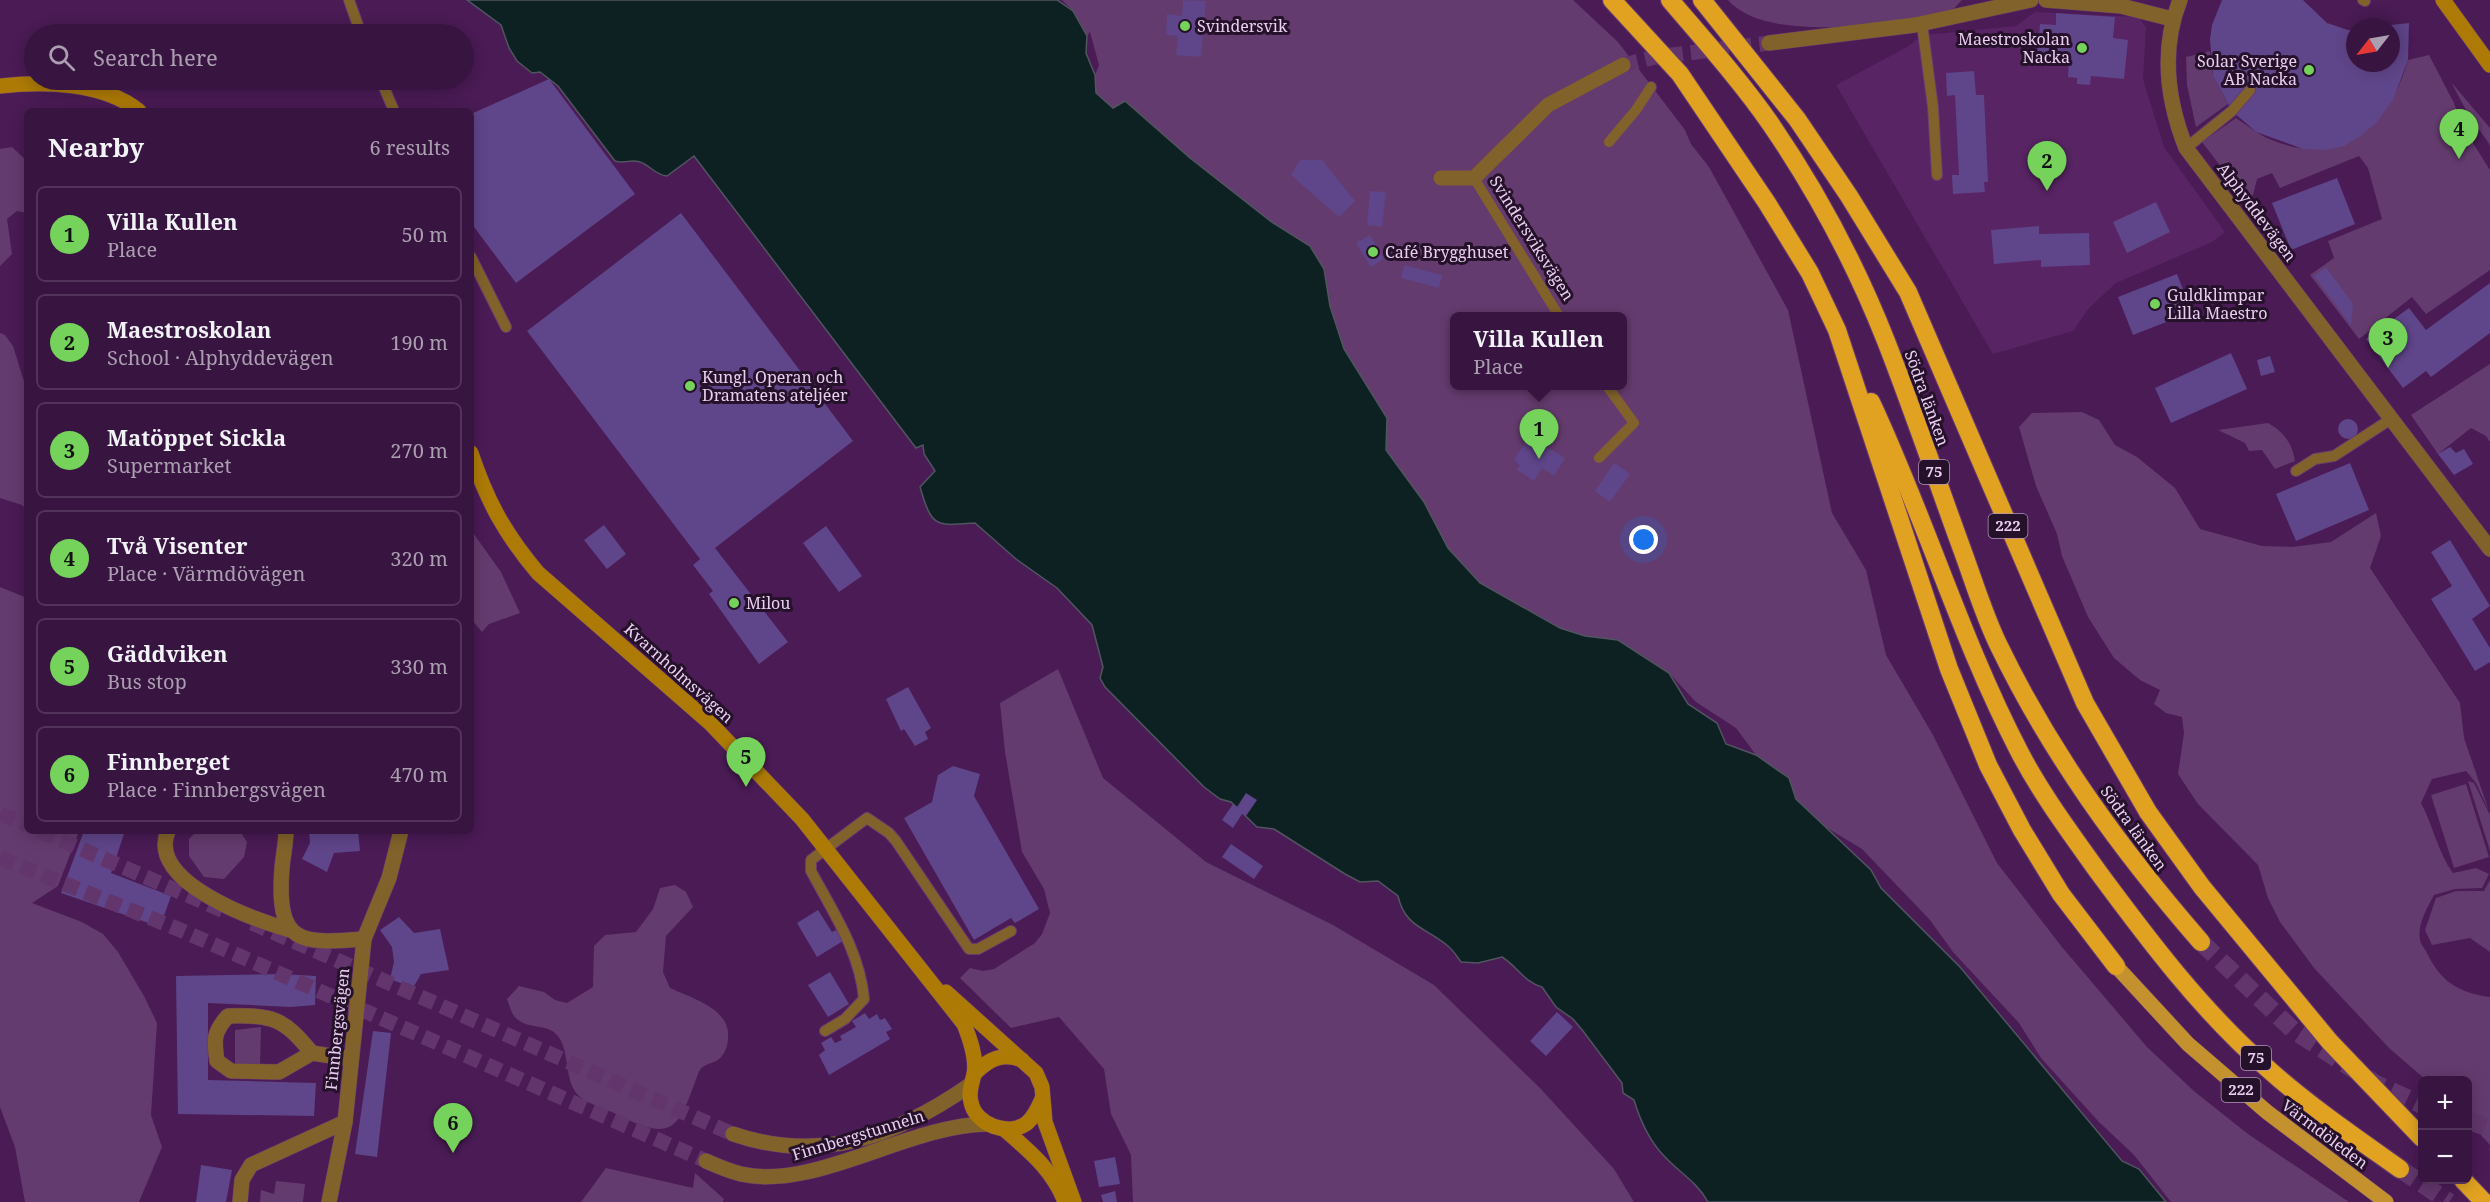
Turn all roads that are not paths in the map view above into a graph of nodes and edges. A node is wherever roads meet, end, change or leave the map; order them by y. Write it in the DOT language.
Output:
graph roads {
  1 [pos="349,0"];
  2 [pos="1612,0"];
  3 [pos="1670,0"];
  4 [pos="1701,0"];
  5 [pos="2031,0"];
  6 [pos="2046,0"];
  7 [pos="2180,0"];
  8 [pos="2443,0"];
  9 [pos="2172,19"];
  10 [pos="357,24"];
  11 [pos="1922,24"];
  12 [pos="1769,43"];
  13 [pos="1623,65"];
  14 [pos="2490,65"];
  15 [pos="0,86"];
  16 [pos="24,86"];
  17 [pos="1651,87"];
  18 [pos="88,90"];
  19 [pos="385,90"];
  20 [pos="2250,90"];
  21 [pos="135,108"];
  22 [pos="393,108"];
  23 [pos="1609,142"];
  24 [pos="2186,148"];
  25 [pos="1937,175"];
  26 [pos="1441,178"];
  27 [pos="1474,178"];
  28 [pos="474,263"];
  29 [pos="1557,312"];
  30 [pos="506,327"];
  31 [pos="1837,330"];
  32 [pos="1610,390"];
  33 [pos="2391,419"];
  34 [pos="1599,459"];
  35 [pos="474,462"];
  36 [pos="2296,471"];
  37 [pos="2490,549"];
  38 [pos="167,834"];
  39 [pos="286,834"];
  40 [pos="400,834"];
  41 [pos="826,847"];
  42 [pos="290,930"];
  43 [pos="1011,931"];
  44 [pos="364,939"];
  45 [pos="2201,942"];
  46 [pos="2116,966"];
  47 [pos="921,971"];
  48 [pos="825,1031"];
  49 [pos="312,1053"];
  50 [pos="351,1059"];
  51 [pos="1027,1062"];
  52 [pos="972,1079"];
  53 [pos="1042,1099"];
  54 [pos="345,1122"];
  55 [pos="987,1124"];
  56 [pos="1004,1129"];
  57 [pos="733,1134"];
  58 [pos="2418,1134"];
  59 [pos="706,1161"];
  60 [pos="2400,1169"];
  61 [pos="2468,1184"];
  62 [pos="240,1202"];
  63 [pos="329,1202"];
  64 [pos="1065,1202"];
  65 [pos="1074,1202"];
  66 [pos="2385,1202"];
  67 [pos="2484,1202"];
  1 -- 10 [label="lane"];
  2 -- 31 [label="highway, 222"];
  3 -- 45 [label="highway, Södra länken / 75"];
  4 -- 58 [label="highway, 222"];
  5 -- 11 [label="street"];
  6 -- 9 [label="street"];
  7 -- 9 [label="street, Alphyddevägen"];
  8 -- 14 [label="street"];
  9 -- 24 [label="street, Alphyddevägen"];
  11 -- 12 [label="street"];
  11 -- 25 [label="lane"];
  13 -- 27 [label="street, Svindersviksvägen"];
  15 -- 16 [label="street"];
  17 -- 23 [label="lane"];
  18 -- 21 [label="street"];
  19 -- 22 [label="lane"];
  20 -- 24 [label="lane"];
  24 -- 33 [label="street, Alphyddevägen"];
  26 -- 27 [label="street, Svindersviksvägen"];
  27 -- 29 [label="lane, Svindersviksvägen"];
  28 -- 30 [label="lane"];
  31 -- 46 [label="highway, 222"];
  31 -- 60 [label="highway, 75"];
  32 -- 34 [label="lane"];
  33 -- 36 [label="lane"];
  33 -- 37 [label="street, Alphyddevägen"];
  35 -- 41 [label="street, Kvarnholmsvägen"];
  38 -- 42 [label="street"];
  39 -- 42 [label="street"];
  40 -- 44 [label="street, Finnbergsvägen"];
  41 -- 43 [label="lane"];
  41 -- 47 [label="street, Kvarnholmsvägen"];
  41 -- 48 [label="lane"];
  42 -- 44 [label="street"];
  44 -- 50 [label="street, Finnbergsvägen"];
  46 -- 66 [label="main road, Värmdöleden / 222"];
  47 -- 51 [label="street, Kvarnholmsvägen"];
  47 -- 52 [label="street, Kvarnholmsvägen"];
  49 -- 49 [label="street"];
  49 -- 50 [label="street"];
  50 -- 54 [label="street, Finnbergsvägen"];
  51 -- 52 [label="street"];
  51 -- 53 [label="street, Kvarnholmsvägen"];
  52 -- 55 [label="street, Kvarnholmsvägen"];
  52 -- 57 [label="street, Finnbergstunneln"];
  53 -- 56 [label="street"];
  53 -- 65 [label="street, Kvarnholmsvägen"];
  54 -- 62 [label="street"];
  54 -- 63 [label="street, Finnbergsvägen"];
  55 -- 56 [label="street"];
  55 -- 59 [label="street, Finnbergstunneln"];
  56 -- 64 [label="street"];
  61 -- 67 [label="highway"];
}
